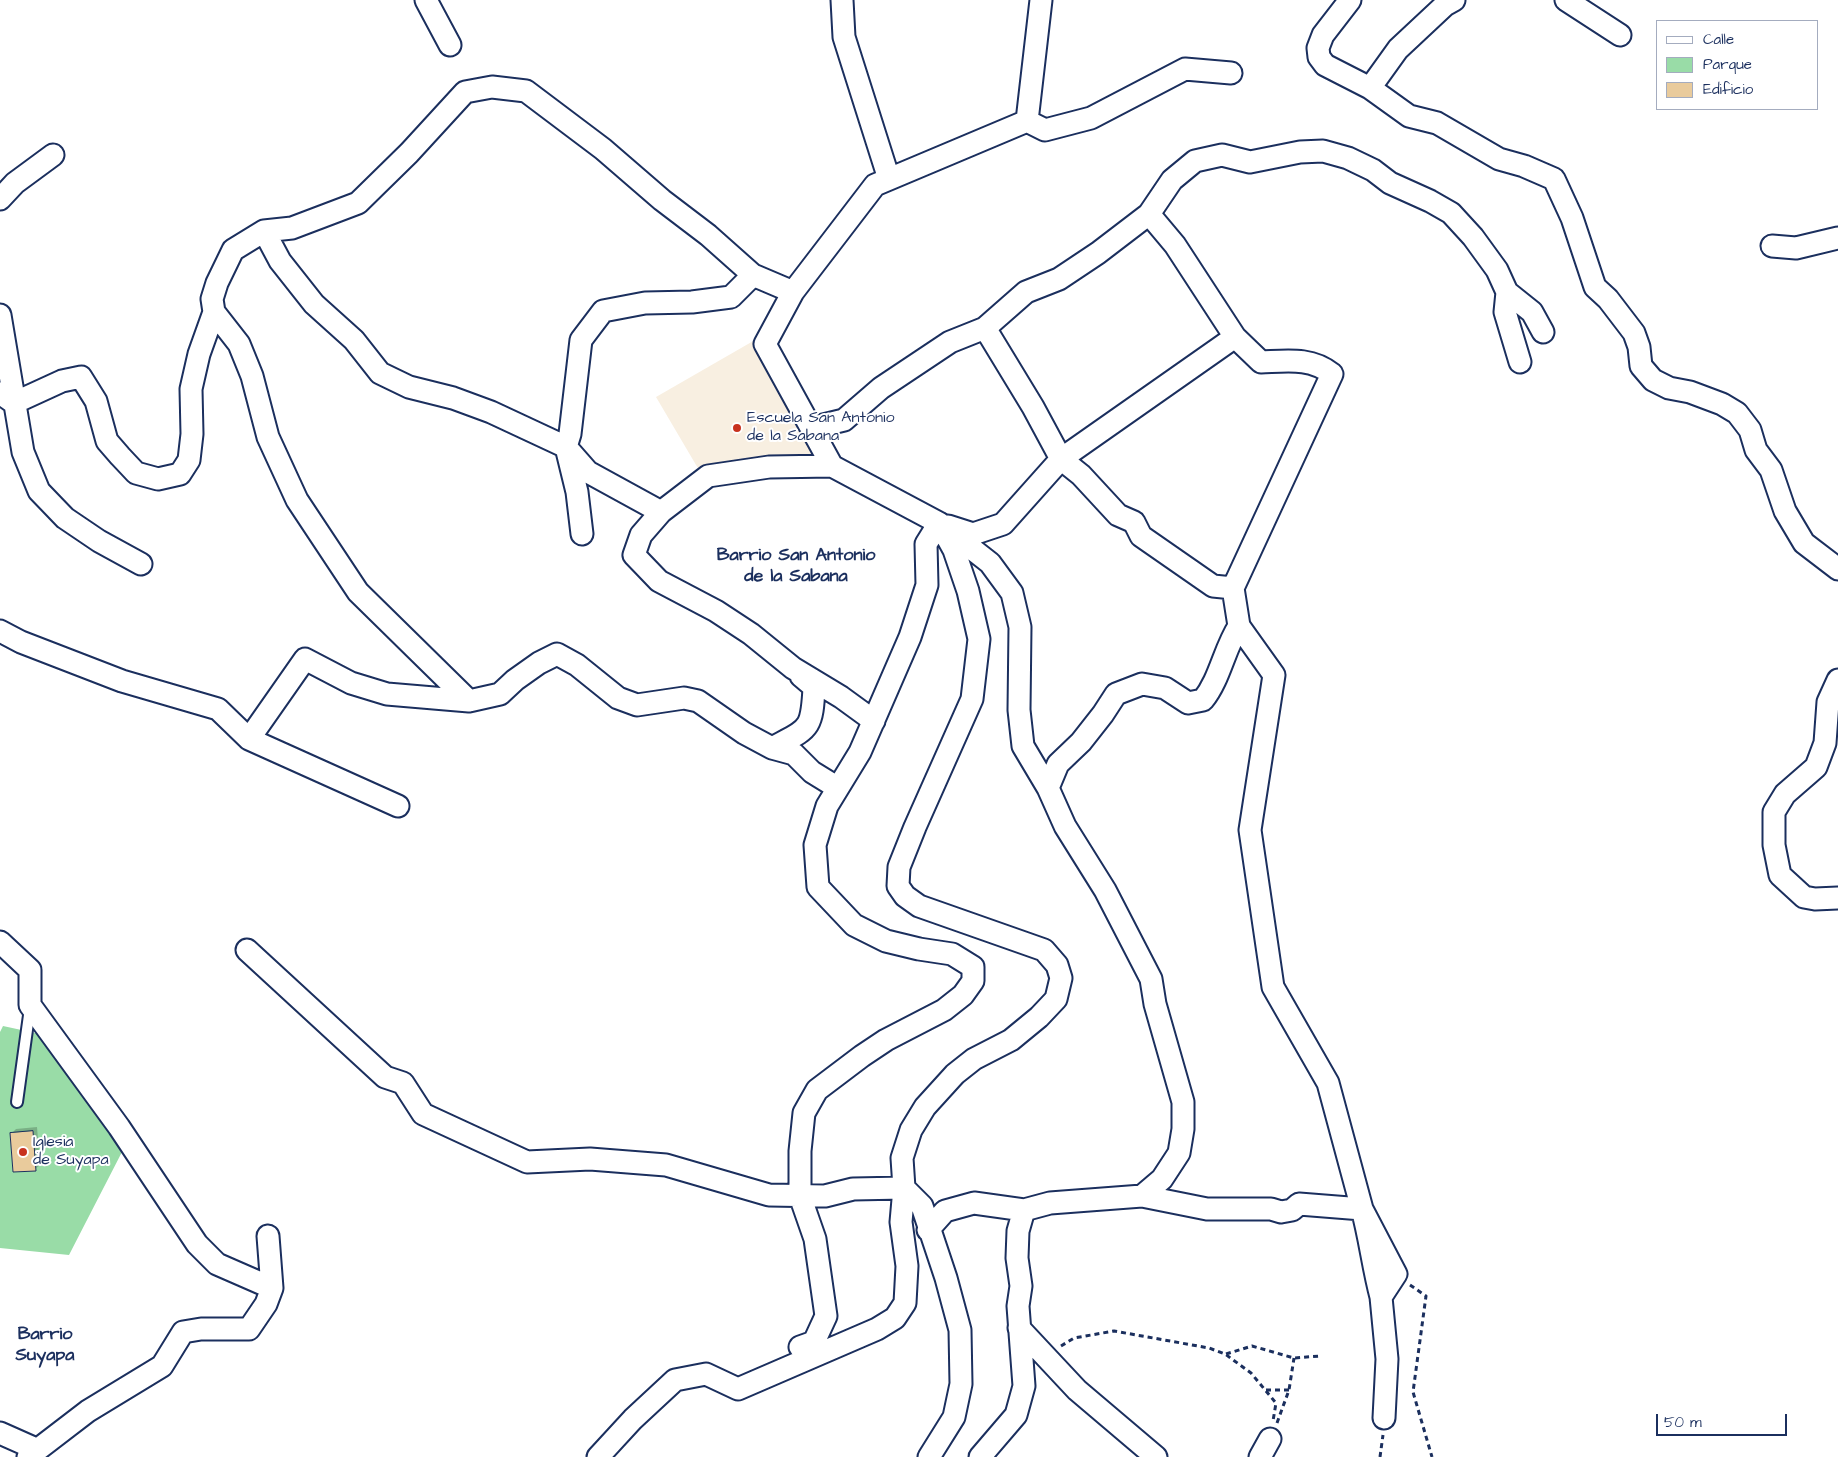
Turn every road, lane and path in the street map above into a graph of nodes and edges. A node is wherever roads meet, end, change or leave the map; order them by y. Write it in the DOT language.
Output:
graph roads {
  1 [pos="426,0"];
  2 [pos="842,0"];
  3 [pos="1041,0"];
  4 [pos="1350,0"];
  5 [pos="1454,0"];
  6 [pos="1566,0"];
  7 [pos="1620,35"];
  8 [pos="450,45"];
  9 [pos="1231,73"];
  10 [pos="1370,88"];
  11 [pos="1027,121"];
  12 [pos="54,155"];
  13 [pos="889,179"];
  14 [pos="0,199"];
  15 [pos="1149,214"];
  16 [pos="264,231"];
  17 [pos="1838,238"];
  18 [pos="1772,246"];
  19 [pos="753,275"];
  20 [pos="793,292"];
  21 [pos="1507,292"];
  22 [pos="214,312"];
  23 [pos="0,315"];
  24 [pos="986,328"];
  25 [pos="1543,332"];
  26 [pos="1235,337"];
  27 [pos="1520,362"];
  28 [pos="7,398"];
  29 [pos="811,428"];
  30 [pos="566,447"];
  31 [pos="1061,459"];
  32 [pos="832,466"];
  33 [pos="661,512"];
  34 [pos="939,523"];
  35 [pos="582,534"];
  36 [pos="141,564"];
  37 [pos="1838,569"];
  38 [pos="1233,588"];
  39 [pos="1239,626"];
  40 [pos="0,631"];
  41 [pos="793,668"];
  42 [pos="1838,680"];
  43 [pos="469,701"];
  44 [pos="874,721"];
  45 [pos="249,739"];
  46 [pos="772,748"];
  47 [pos="838,788"];
  48 [pos="1048,788"];
  49 [pos="398,806"];
  50 [pos="1838,898"];
  51 [pos="0,942"];
  52 [pos="247,950"];
  53 [pos="30,1005"];
  54 [pos="17,1102"];
  55 [pos="904,1188"];
  56 [pos="800,1196"];
  57 [pos="1142,1196"];
  58 [pos="1362,1209"];
  59 [pos="1024,1210"];
  60 [pos="928,1230"];
  61 [pos="268,1236"];
  62 [pos="1396,1274"];
  63 [pos="272,1288"];
  64 [pos="1381,1296"];
  65 [pos="1019,1328"];
  66 [pos="800,1347"];
  67 [pos="1225,1354"];
  68 [pos="1320,1356"];
  69 [pos="1048,1357"];
  70 [pos="1294,1358"];
  71 [pos="1266,1390"];
  72 [pos="1289,1390"];
  73 [pos="1384,1418"];
  74 [pos="0,1433"];
  75 [pos="1265,1448"];
  76 [pos="32,1453"];
  77 [pos="598,1457"];
  78 [pos="929,1457"];
  79 [pos="980,1457"];
  80 [pos="1156,1457"];
  81 [pos="1432,1457"];
  1 -- 8 [label="street"];
  2 -- 13 [label="street"];
  3 -- 11 [label="street"];
  4 -- 10 [label="street"];
  5 -- 10 [label="street"];
  6 -- 7 [label="street"];
  9 -- 11 [label="street"];
  10 -- 37 [label="street"];
  11 -- 13 [label="street"];
  12 -- 14 [label="street"];
  13 -- 20 [label="street"];
  15 -- 21 [label="street"];
  15 -- 24 [label="street"];
  15 -- 26 [label="street"];
  16 -- 19 [label="street"];
  16 -- 22 [label="street"];
  16 -- 30 [label="street"];
  17 -- 18 [label="street"];
  19 -- 20 [label="street"];
  19 -- 30 [label="street"];
  20 -- 29 [label="street"];
  21 -- 25 [label="street"];
  21 -- 27 [label="street"];
  22 -- 28 [label="street"];
  22 -- 43 [label="street"];
  23 -- 28 [label="street"];
  24 -- 29 [label="street"];
  24 -- 31 [label="street"];
  26 -- 31 [label="street"];
  26 -- 38 [label="street"];
  28 -- 36 [label="street"];
  29 -- 32 [label="street"];
  30 -- 33 [label="street"];
  30 -- 35 [label="street"];
  31 -- 34 [label="street"];
  31 -- 38 [label="street"];
  32 -- 33 [label="street"];
  32 -- 34 [label="street"];
  33 -- 41 [label="street"];
  34 -- 44 [label="street"];
  34 -- 48 [label="street"];
  34 -- 55 [label="street"];
  38 -- 39 [label="street"];
  39 -- 48 [label="street"];
  39 -- 58 [label="street"];
  40 -- 45 [label="street"];
  41 -- 44 [label="street"];
  41 -- 46 [label="street"];
  42 -- 50 [label="street"];
  43 -- 45 [label="street"];
  43 -- 46 [label="street"];
  44 -- 47 [label="street"];
  45 -- 49 [label="street"];
  46 -- 47 [label="street"];
  47 -- 56 [label="street"];
  48 -- 57 [label="street"];
  51 -- 53 [label="street"];
  52 -- 56 [label="street"];
  53 -- 54 [label="lane"];
  53 -- 63 [label="street"];
  55 -- 56 [label="street"];
  55 -- 60 [label="street"];
  55 -- 77 [label="street"];
  56 -- 66 [label="street"];
  57 -- 58 [label="street"];
  57 -- 59 [label="street"];
  58 -- 62 [label="street"];
  58 -- 64 [label="street"];
  59 -- 60 [label="street"];
  59 -- 65 [label="street"];
  60 -- 78 [label="street"];
  61 -- 63 [label="street"];
  62 -- 64 [label="street"];
  62 -- 81 [label="path"];
  63 -- 76 [label="street"];
  64 -- 73 [label="street"];
  65 -- 69 [label="street"];
  65 -- 79 [label="street"];
  67 -- 69 [label="path"];
  67 -- 70 [label="path"];
  67 -- 71 [label="path"];
  68 -- 70 [label="path"];
  69 -- 80 [label="street"];
  70 -- 72 [label="path"];
  71 -- 72 [label="path"];
  71 -- 75 [label="path"];
  72 -- 75 [label="path"];
  74 -- 76 [label="street"];
}
